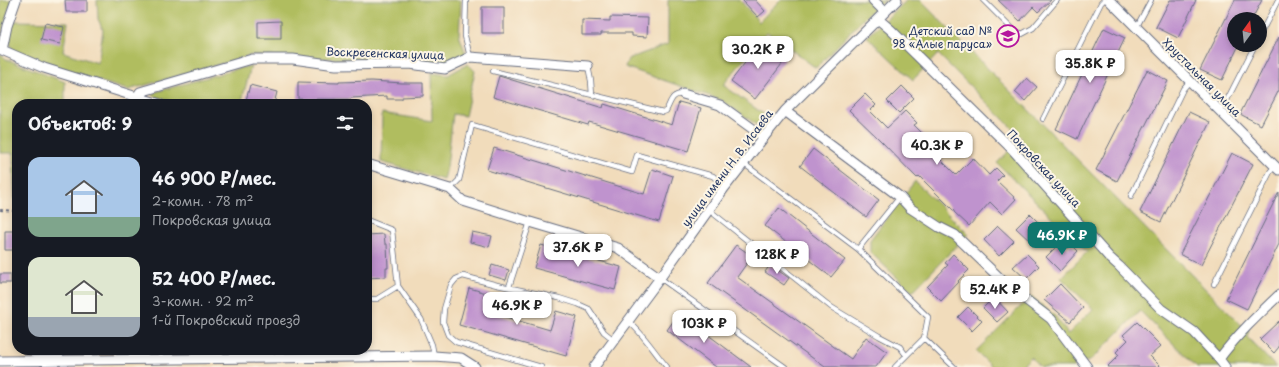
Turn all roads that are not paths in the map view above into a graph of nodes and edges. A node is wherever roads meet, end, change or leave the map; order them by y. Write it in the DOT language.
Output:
graph roads {
  1 [pos="16,0"];
  2 [pos="466,0"];
  3 [pos="873,0"];
  4 [pos="897,0"];
  5 [pos="982,0"];
  6 [pos="1058,0"];
  7 [pos="1104,0"];
  8 [pos="1109,0"];
  9 [pos="1151,0"];
  10 [pos="1278,0"];
  11 [pos="885,12"];
  12 [pos="878,19"];
  13 [pos="1267,21"];
  14 [pos="1136,28"];
  15 [pos="1251,52"];
  16 [pos="470,57"];
  17 [pos="588,66"];
  18 [pos="493,71"];
  19 [pos="1190,81"];
  20 [pos="683,94"];
  21 [pos="592,95"];
  22 [pos="137,98"];
  23 [pos="141,99"];
  24 [pos="1220,110"];
  25 [pos="785,112"];
  26 [pos="1043,119"];
  27 [pos="764,137"];
  28 [pos="743,163"];
  29 [pos="372,166"];
  30 [pos="1277,168"];
  31 [pos="725,187"];
  32 [pos="450,189"];
  33 [pos="1131,196"];
  34 [pos="900,197"];
  35 [pos="709,210"];
  36 [pos="372,222"];
  37 [pos="530,222"];
  38 [pos="858,249"];
  39 [pos="660,278"];
  40 [pos="1214,284"];
  41 [pos="398,286"];
  42 [pos="509,287"];
  43 [pos="1279,295"];
  44 [pos="372,299"];
  45 [pos="628,321"];
  46 [pos="924,338"];
  47 [pos="614,340"];
  48 [pos="906,355"];
  49 [pos="434,356"];
  50 [pos="1219,359"];
  51 [pos="0,361"];
  52 [pos="596,366"];
  53 [pos="475,367"];
  54 [pos="541,367"];
  55 [pos="667,367"];
  56 [pos="784,367"];
  57 [pos="895,367"];
  58 [pos="954,367"];
  59 [pos="1087,367"];
  60 [pos="1225,367"];
  1 -- 22 [label="street"];
  2 -- 16 [label="lane"];
  3 -- 11 [label="street"];
  4 -- 11 [label="street, улица имени Н. В. Исаева"];
  5 -- 6 [label="lane"];
  7 -- 26 [label="lane"];
  8 -- 14 [label="street, Хрустальная улица"];
  9 -- 14 [label="lane"];
  10 -- 13 [label="lane"];
  11 -- 12 [label="street, улица имени Н. В. Исаева"];
  12 -- 25 [label="street, улица имени Н. В. Исаева"];
  12 -- 50 [label="street, Покровская улица"];
  14 -- 19 [label="street, Хрустальная улица"];
  15 -- 24 [label="lane"];
  16 -- 17 [label="street"];
  16 -- 22 [label="street, Воскресенская улица"];
  17 -- 21 [label="lane"];
  18 -- 21 [label="lane"];
  19 -- 24 [label="street, Хрустальная улица"];
  19 -- 33 [label="lane"];
  20 -- 21 [label="lane"];
  20 -- 27 [label="street"];
  22 -- 23 [label="street"];
  24 -- 30 [label="street, Хрустальная улица"];
  25 -- 27 [label="street, улица имени Н. В. Исаева"];
  25 -- 34 [label="street"];
  27 -- 28 [label="street, улица имени Н. В. Исаева"];
  28 -- 31 [label="street, улица имени Н. В. Исаева"];
  28 -- 38 [label="lane"];
  29 -- 32 [label="street"];
  30 -- 40 [label="lane"];
  31 -- 32 [label="lane"];
  31 -- 35 [label="street, улица имени Н. В. Исаева"];
  32 -- 37 [label="street"];
  34 -- 38 [label="lane"];
  34 -- 59 [label="street"];
  35 -- 39 [label="street, улица имени Н. В. Исаева"];
  35 -- 48 [label="lane"];
  36 -- 41 [label="lane"];
  37 -- 39 [label="street"];
  37 -- 42 [label="lane"];
  38 -- 46 [label="lane"];
  39 -- 45 [label="street, улица имени Н. В. Исаева"];
  39 -- 56 [label="lane"];
  41 -- 44 [label="lane"];
  41 -- 49 [label="lane"];
  42 -- 47 [label="lane"];
  42 -- 54 [label="lane"];
  43 -- 50 [label="street"];
  45 -- 47 [label="street, улица имени Н. В. Исаева"];
  45 -- 55 [label="lane"];
  46 -- 48 [label="lane"];
  46 -- 58 [label="lane"];
  47 -- 52 [label="street, улица имени Н. В. Исаева"];
  48 -- 57 [label="lane"];
  49 -- 51 [label="street"];
  49 -- 53 [label="street"];
  50 -- 60 [label="street, Покровская улица"];
}
